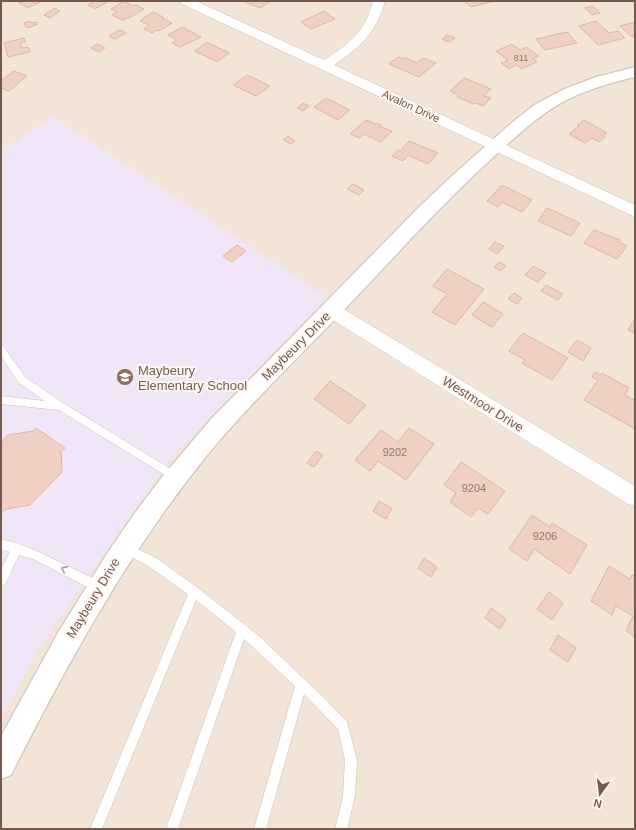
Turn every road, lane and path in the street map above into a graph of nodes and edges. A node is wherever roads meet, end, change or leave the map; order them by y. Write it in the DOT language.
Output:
graph roads {
  1 [pos="186,1"];
  2 [pos="379,1"];
  3 [pos="324,66"];
  4 [pos="635,72"];
  5 [pos="496,146"];
  6 [pos="635,211"];
  7 [pos="331,310"];
  8 [pos="1,349"];
  9 [pos="1,400"];
  10 [pos="60,406"];
  11 [pos="176,477"];
  12 [pos="635,497"];
  13 [pos="1,544"];
  14 [pos="17,548"];
  15 [pos="124,548"];
  16 [pos="1,581"];
  17 [pos="99,587"];
  18 [pos="194,592"];
  19 [pos="242,630"];
  20 [pos="301,684"];
  21 [pos="1,765"];
  22 [pos="96,829"];
  23 [pos="172,829"];
  24 [pos="260,829"];
  25 [pos="342,829"];
  1 -- 3 [label="street, Avalon Drive"];
  2 -- 3 [label="street"];
  3 -- 5 [label="street, Avalon Drive"];
  4 -- 5 [label="street, Maybeury Drive"];
  5 -- 6 [label="street, Avalon Drive"];
  5 -- 7 [label="street, Maybeury Drive"];
  7 -- 11 [label="street, Maybeury Drive"];
  7 -- 12 [label="street, Westmoor Drive"];
  8 -- 10 [label="lane"];
  9 -- 10 [label="lane"];
  10 -- 11 [label="lane"];
  11 -- 15 [label="street, Maybeury Drive"];
  13 -- 14 [label="lane"];
  14 -- 16 [label="lane"];
  17 -- 14 [label="lane, one-way"];
  15 -- 17 [label="street, Maybeury Drive"];
  15 -- 18 [label="lane"];
  17 -- 21 [label="street, Maybeury Drive"];
  18 -- 19 [label="lane"];
  18 -- 22 [label="lane"];
  19 -- 20 [label="lane"];
  19 -- 23 [label="lane"];
  20 -- 24 [label="lane"];
  20 -- 25 [label="lane"];
}
